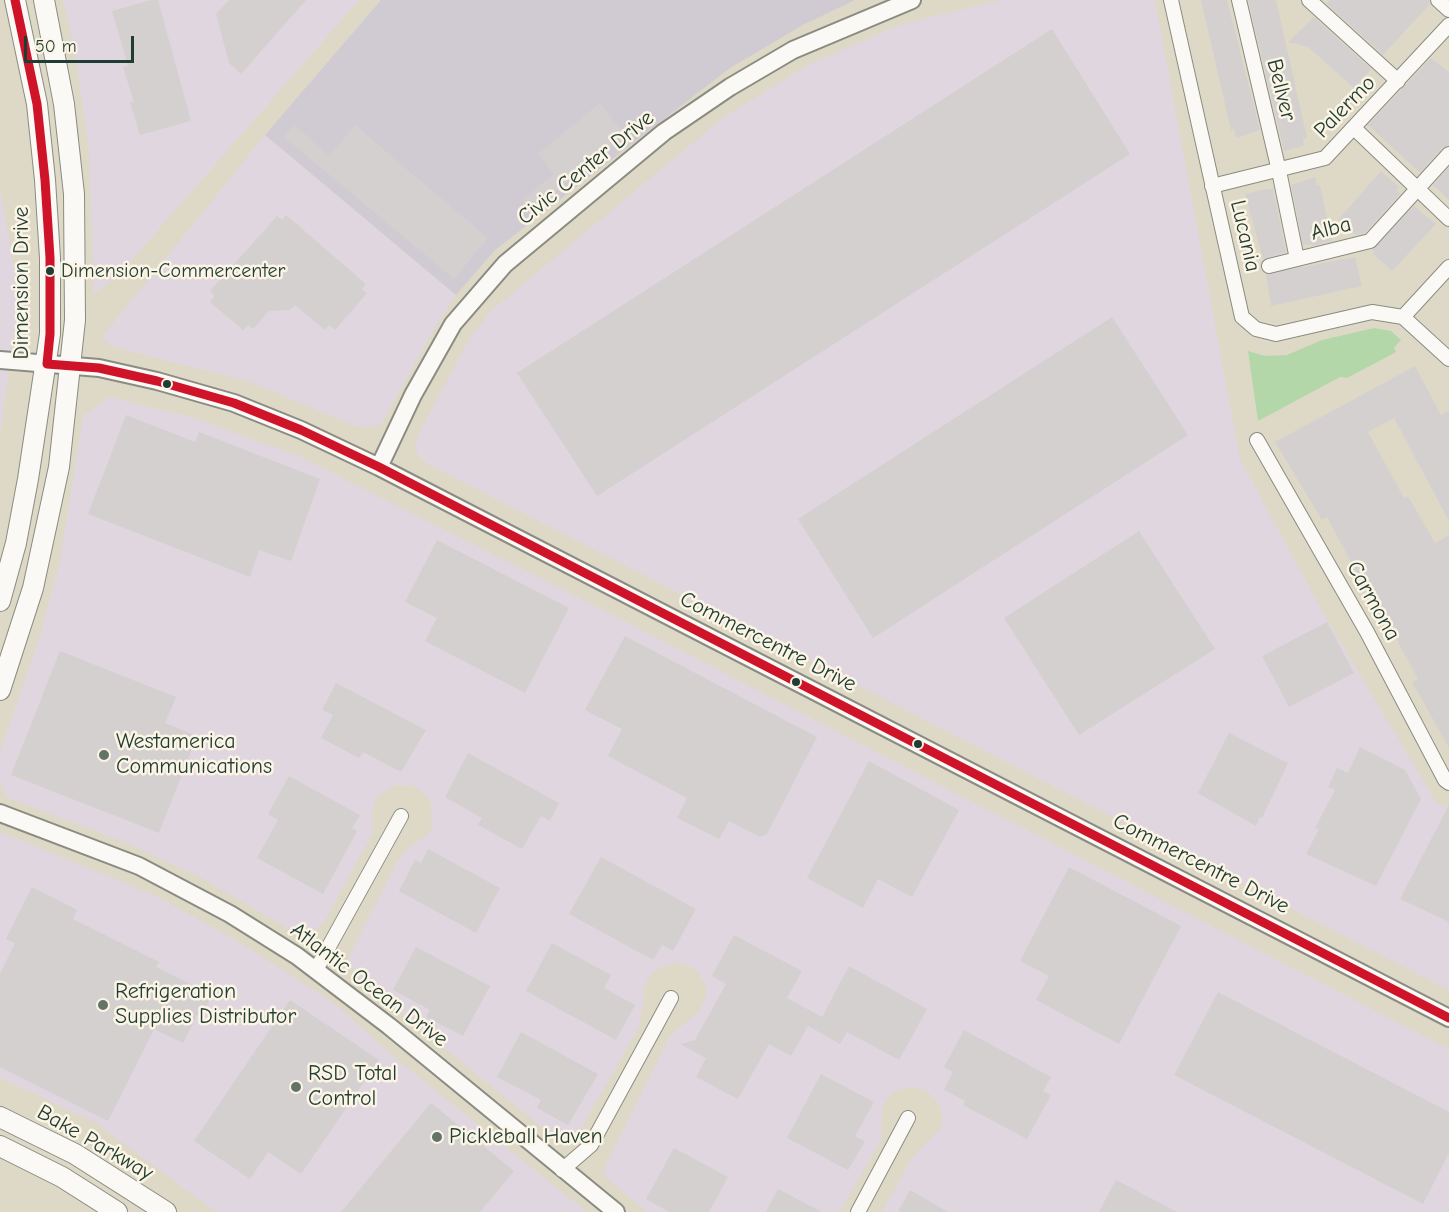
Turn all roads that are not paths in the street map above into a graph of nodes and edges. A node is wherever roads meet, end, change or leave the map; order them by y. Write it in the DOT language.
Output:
graph roads {
  1 [pos="15,0"];
  2 [pos="44,0"];
  3 [pos="912,0"];
  4 [pos="1171,0"];
  5 [pos="1239,0"];
  6 [pos="1309,0"];
  7 [pos="1438,0"];
  8 [pos="1449,10"];
  9 [pos="1449,25"];
  10 [pos="1398,81"];
  11 [pos="1354,128"];
  12 [pos="1449,153"];
  13 [pos="1279,171"];
  14 [pos="1212,186"];
  15 [pos="1418,188"];
  16 [pos="1449,219"];
  17 [pos="1297,260"];
  18 [pos="1269,266"];
  19 [pos="1449,267"];
  20 [pos="1403,317"];
  21 [pos="1449,359"];
  22 [pos="0,360"];
  23 [pos="46,364"];
  24 [pos="70,364"];
  25 [pos="1257,440"];
  26 [pos="379,467"];
  27 [pos="0,601"];
  28 [pos="0,690"];
  29 [pos="1449,783"];
  30 [pos="0,813"];
  31 [pos="401,816"];
  32 [pos="317,968"];
  33 [pos="671,998"];
  34 [pos="1449,1018"];
  35 [pos="0,1117"];
  36 [pos="908,1118"];
  37 [pos="0,1146"];
  38 [pos="562,1170"];
  39 [pos="117,1212"];
  40 [pos="166,1212"];
  41 [pos="616,1212"];
  42 [pos="858,1212"];
  1 -- 23 [label="main road, Dimension Drive"];
  2 -- 24 [label="main road"];
  3 -- 26 [label="street, Civic Center Drive"];
  4 -- 14 [label="street, Lucania"];
  5 -- 13 [label="street, Bellver"];
  6 -- 10 [label="street"];
  7 -- 8 [label="street"];
  9 -- 10 [label="street, Palermo"];
  10 -- 11 [label="street, Palermo"];
  11 -- 13 [label="street, Palermo"];
  11 -- 15 [label="street"];
  12 -- 15 [label="street, Alba"];
  13 -- 14 [label="street, Palermo"];
  13 -- 17 [label="street, Bellver"];
  14 -- 20 [label="street, Lucania"];
  15 -- 16 [label="street"];
  15 -- 17 [label="street, Alba"];
  17 -- 18 [label="street, Alba"];
  19 -- 20 [label="street"];
  20 -- 21 [label="street"];
  22 -- 23 [label="street, Commercentre Drive"];
  23 -- 24 [label="street, Commercentre Drive"];
  23 -- 27 [label="main road, Dimension Drive"];
  24 -- 26 [label="street, Commercentre Drive"];
  24 -- 28 [label="main road"];
  25 -- 29 [label="street, Carmona"];
  26 -- 34 [label="street, Commercentre Drive"];
  30 -- 32 [label="street, Atlantic Ocean Drive"];
  31 -- 32 [label="street"];
  32 -- 38 [label="street, Atlantic Ocean Drive"];
  33 -- 38 [label="street"];
  35 -- 40 [label="main road, Bake Parkway"];
  36 -- 42 [label="street"];
  37 -- 39 [label="main road, Bake Parkway"];
  38 -- 41 [label="street, Atlantic Ocean Drive"];
}
